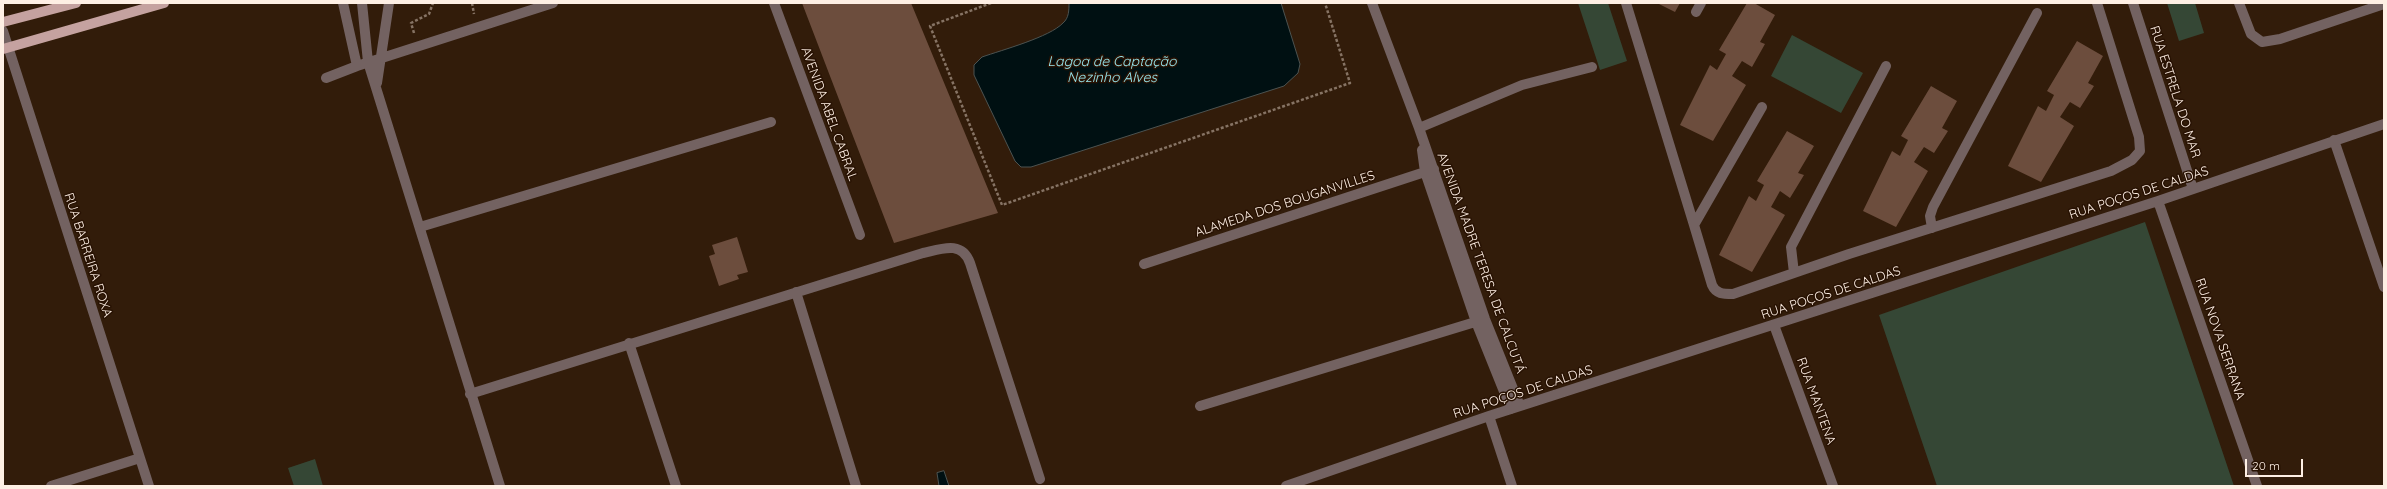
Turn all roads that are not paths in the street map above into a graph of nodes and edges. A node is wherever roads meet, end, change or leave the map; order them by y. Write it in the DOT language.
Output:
graph roads {
  1 [pos="76,3"];
  2 [pos="164,3"];
  3 [pos="343,3"];
  4 [pos="362,3"];
  5 [pos="389,3"];
  6 [pos="553,3"];
  7 [pos="774,3"];
  8 [pos="1372,3"];
  9 [pos="1626,3"];
  10 [pos="2097,3"];
  11 [pos="2133,3"];
  12 [pos="2239,3"];
  13 [pos="2384,4"];
  14 [pos="2036,13"];
  15 [pos="3,22"];
  16 [pos="3,31"];
  17 [pos="5,49"];
  18 [pos="380,59"];
  19 [pos="368,62"];
  20 [pos="357,66"];
  21 [pos="1886,66"];
  22 [pos="1592,67"];
  23 [pos="326,78"];
  24 [pos="377,85"];
  25 [pos="1762,107"];
  26 [pos="771,122"];
  27 [pos="2384,124"];
  28 [pos="1420,128"];
  29 [pos="2334,140"];
  30 [pos="1429,170"];
  31 [pos="2193,189"];
  32 [pos="2158,201"];
  33 [pos="1694,225"];
  34 [pos="420,227"];
  35 [pos="1932,228"];
  36 [pos="860,234"];
  37 [pos="1144,264"];
  38 [pos="1794,273"];
  39 [pos="2384,287"];
  40 [pos="796,292"];
  41 [pos="1481,320"];
  42 [pos="1774,325"];
  43 [pos="629,343"];
  44 [pos="470,394"];
  45 [pos="1200,406"];
  46 [pos="1515,408"];
  47 [pos="1489,416"];
  48 [pos="140,458"];
  49 [pos="1040,479"];
  50 [pos="51,486"];
  51 [pos="149,486"];
  52 [pos="500,486"];
  53 [pos="676,486"];
  54 [pos="856,486"];
  55 [pos="1286,486"];
  56 [pos="1512,486"];
  57 [pos="1833,486"];
  58 [pos="2257,486"];
  1 -- 15 [label="main road"];
  2 -- 17 [label="main road"];
  3 -- 20 [label="street"];
  4 -- 19 [label="street"];
  5 -- 18 [label="street"];
  6 -- 18 [label="street"];
  7 -- 36 [label="street, AVENIDA ABEL CABRAL"];
  8 -- 28 [label="street, AVENIDA MADRE TERESA DE CALCUTÁ"];
  9 -- 33 [label="street"];
  10 -- 35 [label="street"];
  11 -- 31 [label="street, RUA ESTRELA DO MAR"];
  12 -- 13 [label="street"];
  14 -- 35 [label="street"];
  16 -- 17 [label="street, RUA BARREIRA ROXA"];
  17 -- 48 [label="street, RUA BARREIRA ROXA"];
  18 -- 19 [label="street"];
  18 -- 24 [label="street"];
  19 -- 20 [label="street"];
  19 -- 24 [label="street"];
  20 -- 23 [label="street"];
  21 -- 38 [label="street"];
  22 -- 28 [label="street"];
  24 -- 34 [label="street"];
  25 -- 33 [label="street"];
  26 -- 34 [label="street"];
  27 -- 29 [label="street, RUA POÇOS DE CALDAS"];
  28 -- 30 [label="street, AVENIDA MADRE TERESA DE CALCUTÁ"];
  29 -- 31 [label="street, RUA POÇOS DE CALDAS"];
  29 -- 39 [label="street"];
  30 -- 37 [label="street, ALAMEDA DOS BOUGANVILLES"];
  30 -- 41 [label="street, AVENIDA MADRE TERESA DE CALCUTÁ"];
  31 -- 32 [label="street, RUA POÇOS DE CALDAS"];
  32 -- 42 [label="street, RUA POÇOS DE CALDAS"];
  32 -- 58 [label="street, RUA NOVA SERRANA"];
  33 -- 38 [label="street"];
  34 -- 44 [label="street"];
  35 -- 38 [label="street"];
  40 -- 43 [label="street"];
  40 -- 49 [label="street"];
  40 -- 54 [label="street"];
  41 -- 45 [label="street"];
  41 -- 46 [label="street, AVENIDA MADRE TERESA DE CALCUTÁ"];
  42 -- 46 [label="street, RUA POÇOS DE CALDAS"];
  42 -- 57 [label="street, RUA MANTENA"];
  43 -- 44 [label="street"];
  43 -- 53 [label="street"];
  44 -- 52 [label="street"];
  46 -- 47 [label="street, RUA POÇOS DE CALDAS"];
  47 -- 55 [label="street, RUA POÇOS DE CALDAS"];
  47 -- 56 [label="street"];
  48 -- 50 [label="street"];
  48 -- 51 [label="street, RUA BARREIRA ROXA"];
}
